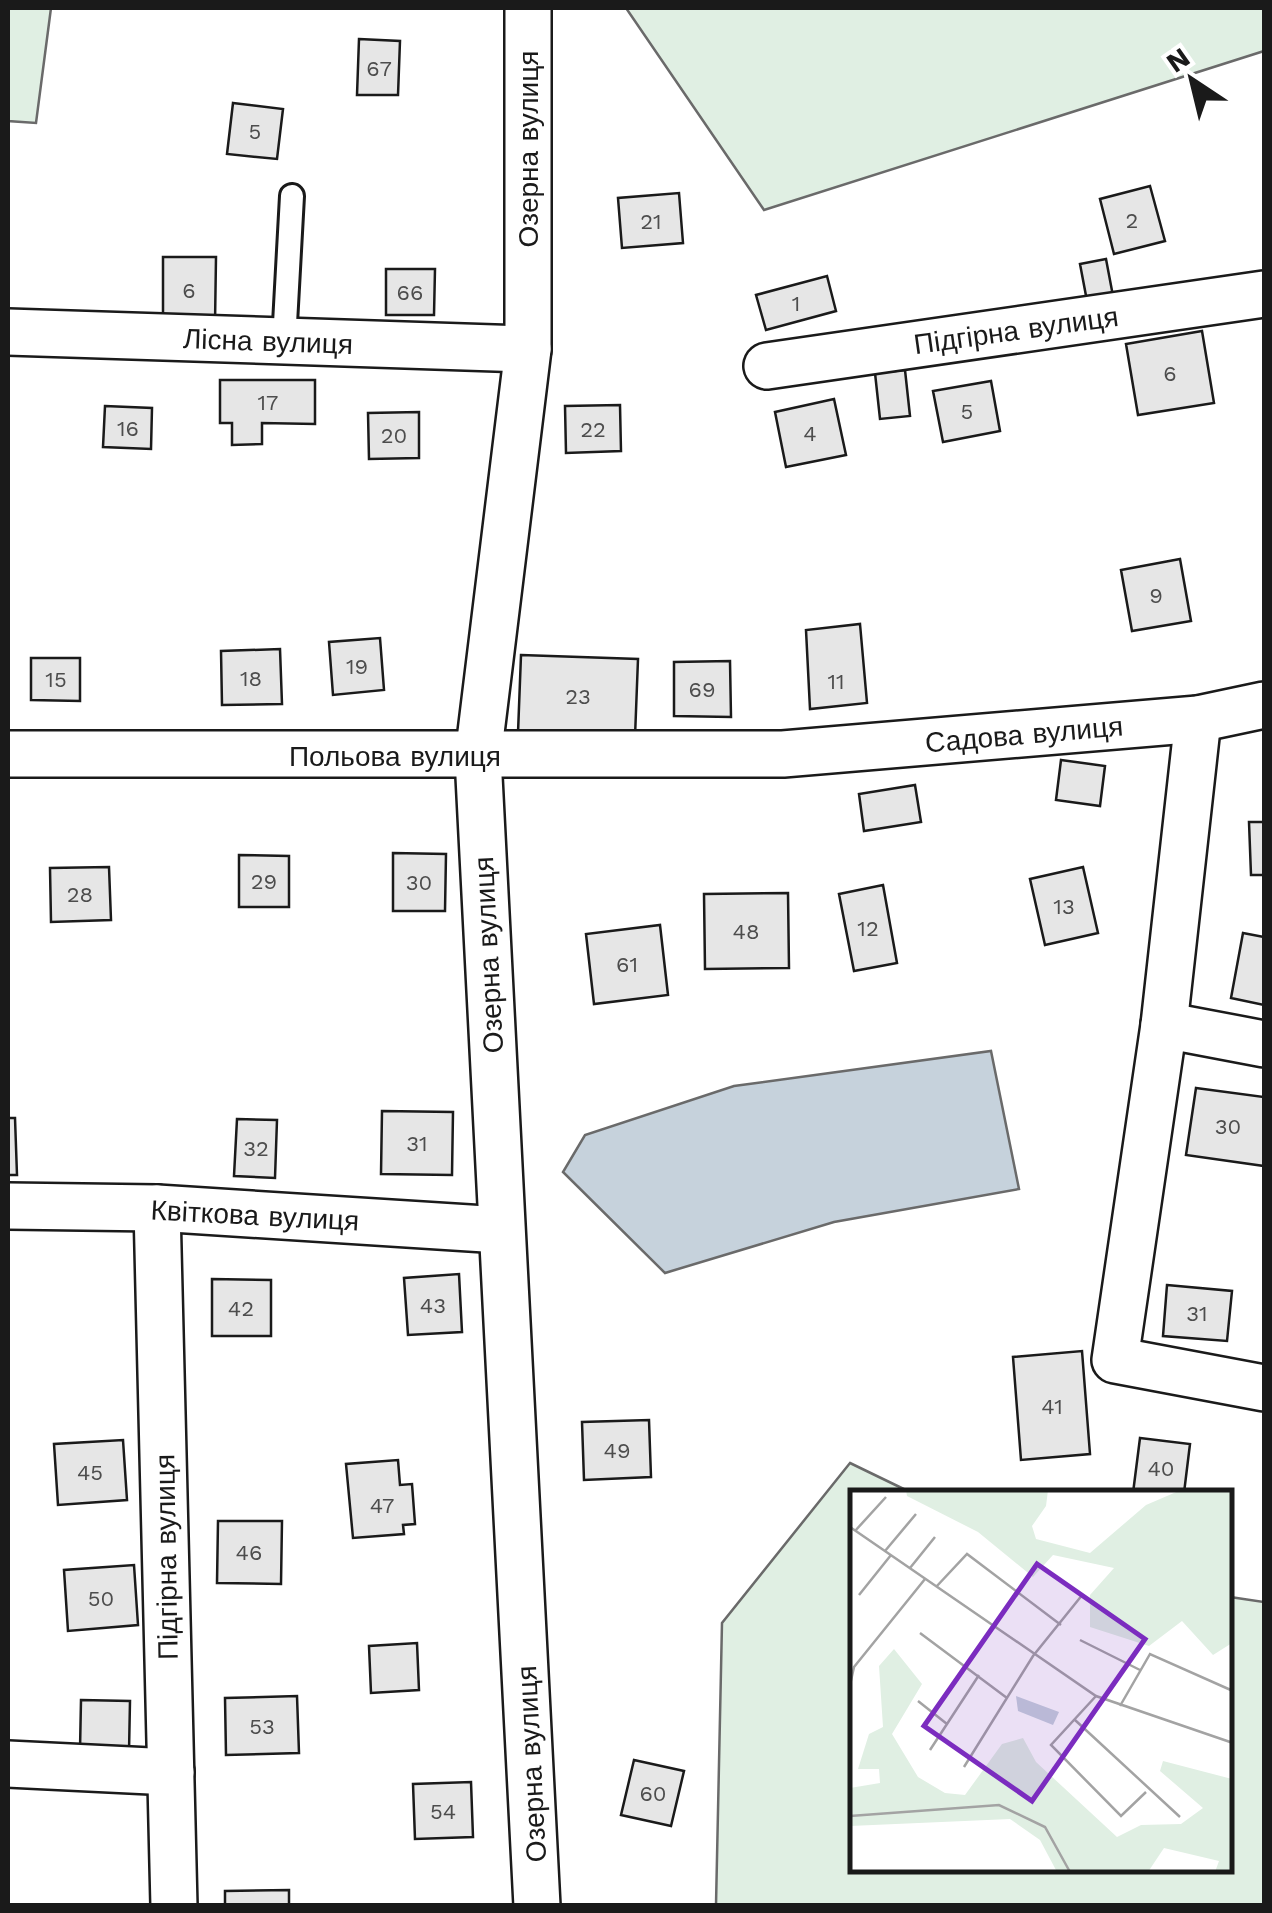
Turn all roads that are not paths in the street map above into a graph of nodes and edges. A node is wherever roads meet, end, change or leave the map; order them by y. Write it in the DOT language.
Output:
graph roads {
  1 [pos="528,8"];
  2 [pos="292,196"];
  3 [pos="1264,294"];
  4 [pos="8,332"];
  5 [pos="284,342"];
  6 [pos="528,349"];
  7 [pos="767,366"];
  8 [pos="1264,706"];
  9 [pos="1198,719"];
  10 [pos="8,754"];
  11 [pos="783,754"];
  12 [pos="478,756"];
  13 [pos="1164,1026"];
  14 [pos="1264,1044"];
  15 [pos="8,1206"];
  16 [pos="157,1208"];
  17 [pos="501,1230"];
  18 [pos="1264,1388"];
  19 [pos="8,1764"];
  20 [pos="171,1772"];
  21 [pos="174,1906"];
  22 [pos="537,1906"];
  1 -- 6 [label="street, Озерна вулиця"];
  2 -- 5 [label="lane"];
  3 -- 7 [label="street, Підгірна вулиця"];
  4 -- 5 [label="street, Лісна вулиця"];
  5 -- 6 [label="street, Лісна вулиця"];
  6 -- 12 [label="street, Озерна вулиця"];
  8 -- 9 [label="street, Садова вулиця"];
  9 -- 11 [label="street, Садова вулиця"];
  9 -- 13 [label="street"];
  10 -- 12 [label="street, Польова вулиця"];
  11 -- 12 [label="street, Польова вулиця"];
  12 -- 17 [label="street, Озерна вулиця"];
  13 -- 14 [label="street"];
  13 -- 18 [label="street"];
  15 -- 16 [label="street, Квіткова вулиця"];
  16 -- 17 [label="street, Квіткова вулиця"];
  16 -- 20 [label="street, Підгірна вулиця"];
  17 -- 22 [label="street, Озерна вулиця"];
  19 -- 20 [label="street"];
  20 -- 21 [label="street, Підгірна вулиця"];
}
